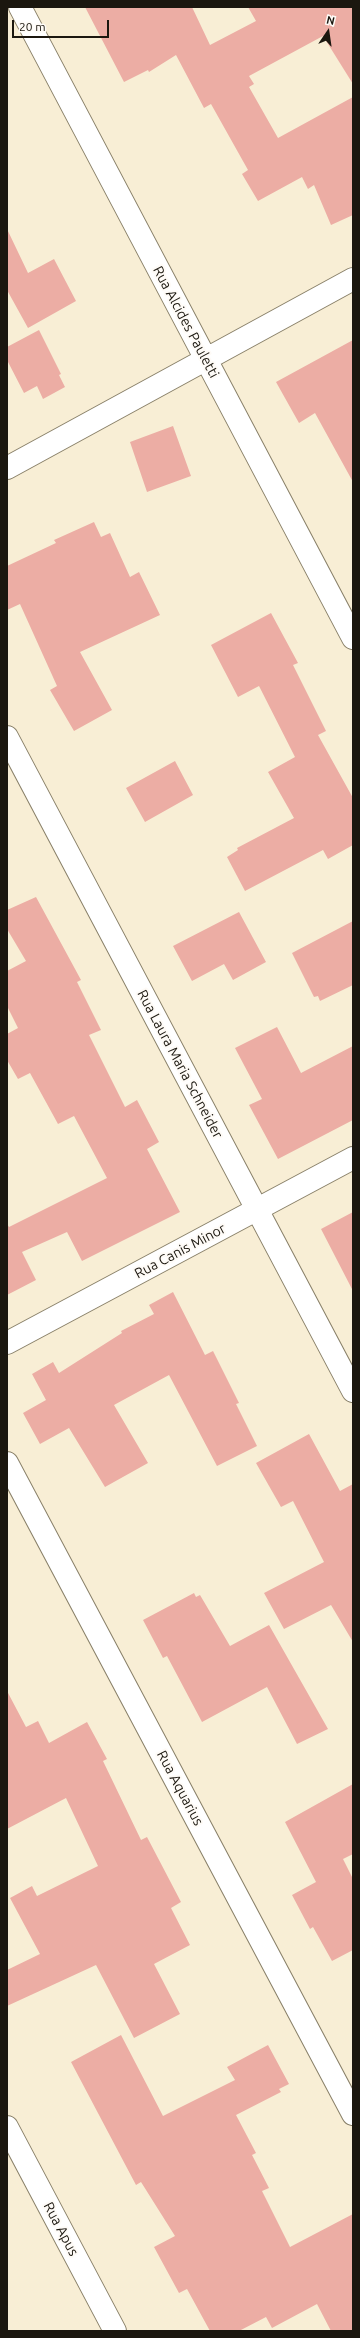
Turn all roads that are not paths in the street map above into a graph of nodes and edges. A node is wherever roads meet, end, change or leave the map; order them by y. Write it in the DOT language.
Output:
graph roads {
  1 [pos="20,7"];
  2 [pos="353,279"];
  3 [pos="206,359"];
  4 [pos="7,468"];
  5 [pos="353,638"];
  6 [pos="7,737"];
  7 [pos="353,1158"];
  8 [pos="257,1209"];
  9 [pos="7,1343"];
  10 [pos="353,1391"];
  11 [pos="7,1463"];
  12 [pos="353,2114"];
  13 [pos="7,2127"];
  14 [pos="116,2331"];
  1 -- 3 [label="street, Rua Alcides Pauletti"];
  2 -- 3 [label="street"];
  3 -- 4 [label="street"];
  3 -- 5 [label="street, Rua Alcides Pauletti"];
  6 -- 8 [label="street, Rua Laura Maria Schneider"];
  7 -- 8 [label="street, Rua Canis Minor"];
  8 -- 9 [label="street, Rua Canis Minor"];
  8 -- 10 [label="street, Rua Laura Maria Schneider"];
  11 -- 12 [label="street, Rua Aquarius"];
  13 -- 14 [label="street, Rua Apus"];
}
